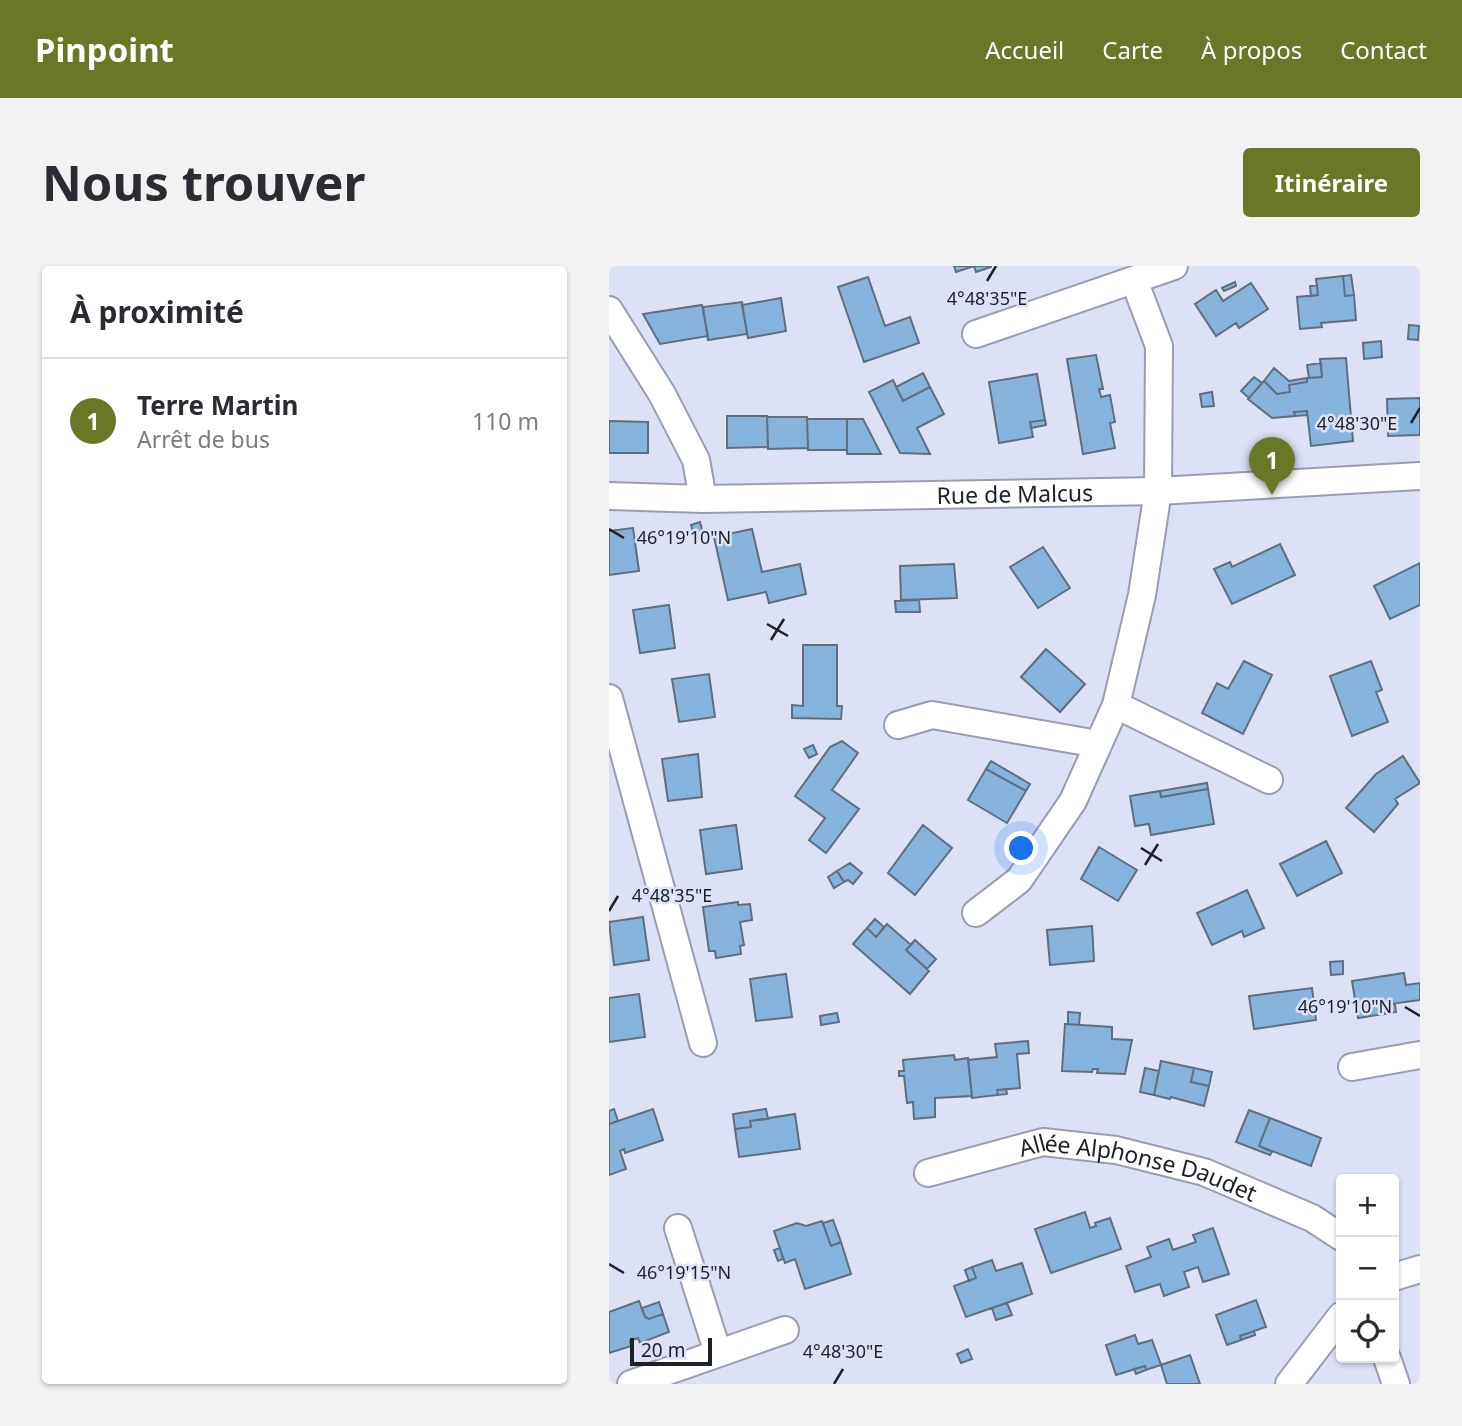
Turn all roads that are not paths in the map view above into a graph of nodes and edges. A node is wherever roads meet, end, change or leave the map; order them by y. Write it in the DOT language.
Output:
graph roads {
  1 [pos="1174,266"];
  2 [pos="1134,280"];
  3 [pos="609,310"];
  4 [pos="976,334"];
  5 [pos="1420,476"];
  6 [pos="1158,491"];
  7 [pos="609,496"];
  8 [pos="703,499"];
  9 [pos="609,698"];
  10 [pos="1116,705"];
  11 [pos="898,725"];
  12 [pos="1098,744"];
  13 [pos="1269,780"];
  14 [pos="976,913"];
  15 [pos="703,1042"];
  16 [pos="1420,1055"];
  17 [pos="1352,1067"];
  18 [pos="927,1173"];
  19 [pos="678,1228"];
  20 [pos="1336,1234"];
  21 [pos="1420,1269"];
  22 [pos="1399,1275"];
  23 [pos="1336,1323"];
  24 [pos="785,1330"];
  25 [pos="718,1353"];
  26 [pos="1389,1363"];
  27 [pos="631,1384"];
  28 [pos="1289,1384"];
  29 [pos="1396,1384"];
  1 -- 2 [label="street"];
  2 -- 4 [label="street"];
  2 -- 6 [label="street"];
  3 -- 8 [label="street"];
  5 -- 6 [label="street, Rue de Malcus"];
  6 -- 8 [label="street, Rue de Malcus"];
  6 -- 10 [label="street"];
  7 -- 8 [label="street, Rue de Malcus"];
  9 -- 15 [label="street"];
  10 -- 12 [label="street"];
  10 -- 13 [label="street"];
  11 -- 12 [label="street"];
  12 -- 14 [label="street"];
  16 -- 17 [label="street"];
  18 -- 20 [label="street, Allée Alphonse Daudet"];
  19 -- 25 [label="street"];
  21 -- 22 [label="street"];
  23 -- 28 [label="street"];
  24 -- 25 [label="street"];
  25 -- 27 [label="street"];
  26 -- 29 [label="street"];
}
